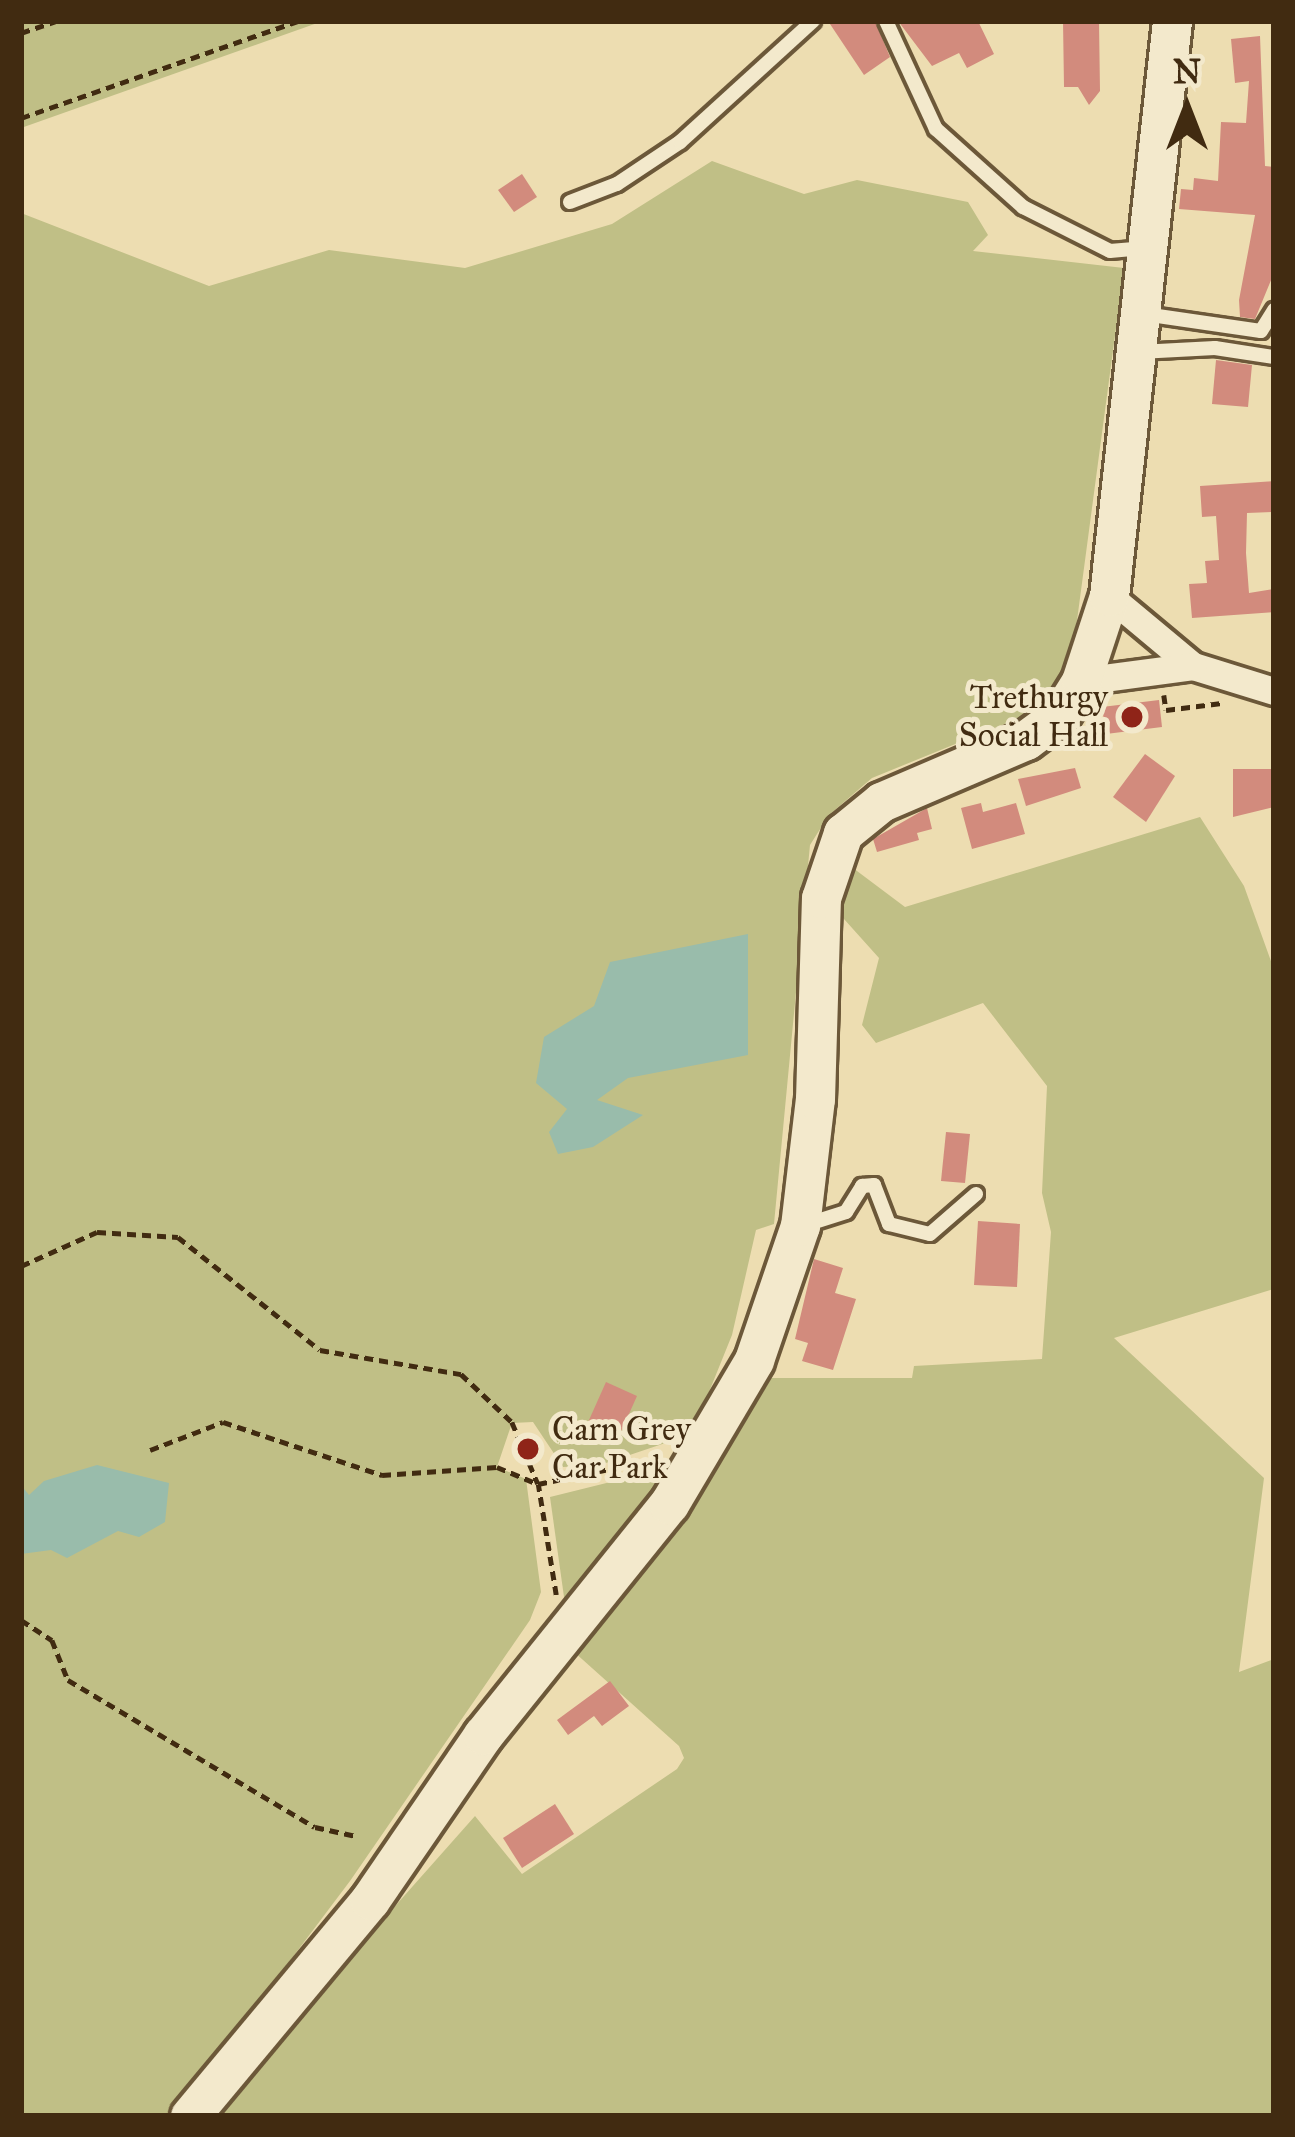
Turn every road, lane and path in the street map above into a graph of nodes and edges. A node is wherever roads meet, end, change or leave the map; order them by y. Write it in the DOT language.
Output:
graph roads {
  1 [pos="55,21"];
  2 [pos="298,21"];
  3 [pos="813,21"];
  4 [pos="886,21"];
  5 [pos="1172,21"];
  6 [pos="21,33"];
  7 [pos="21,118"];
  8 [pos="570,202"];
  9 [pos="1151,248"];
  10 [pos="1274,310"];
  11 [pos="1142,333"];
  12 [pos="1274,357"];
  13 [pos="1108,596"];
  14 [pos="1193,666"];
  15 [pos="1081,681"];
  16 [pos="1271,692"];
  17 [pos="1149,697"];
  18 [pos="976,1194"];
  19 [pos="800,1226"];
  20 [pos="21,1266"];
  21 [pos="708,1445"];
  22 [pos="150,1450"];
  23 [pos="538,1484"];
  24 [pos="21,1620"];
  25 [pos="562,1636"];
  26 [pos="356,1836"];
  27 [pos="190,2116"];
  1 -- 6 [label="path"];
  2 -- 7 [label="path"];
  3 -- 8 [label="lane"];
  4 -- 9 [label="lane"];
  5 -- 9 [label="street"];
  9 -- 11 [label="street"];
  10 -- 11 [label="lane"];
  11 -- 12 [label="lane"];
  11 -- 13 [label="street"];
  13 -- 14 [label="street"];
  13 -- 15 [label="street"];
  14 -- 15 [label="street"];
  14 -- 16 [label="street"];
  15 -- 19 [label="street"];
  16 -- 17 [label="path"];
  18 -- 19 [label="lane"];
  19 -- 21 [label="street"];
  20 -- 23 [label="path"];
  21 -- 23 [label="path"];
  21 -- 25 [label="street"];
  22 -- 23 [label="path"];
  23 -- 25 [label="path"];
  24 -- 26 [label="path"];
  25 -- 27 [label="street"];
}
